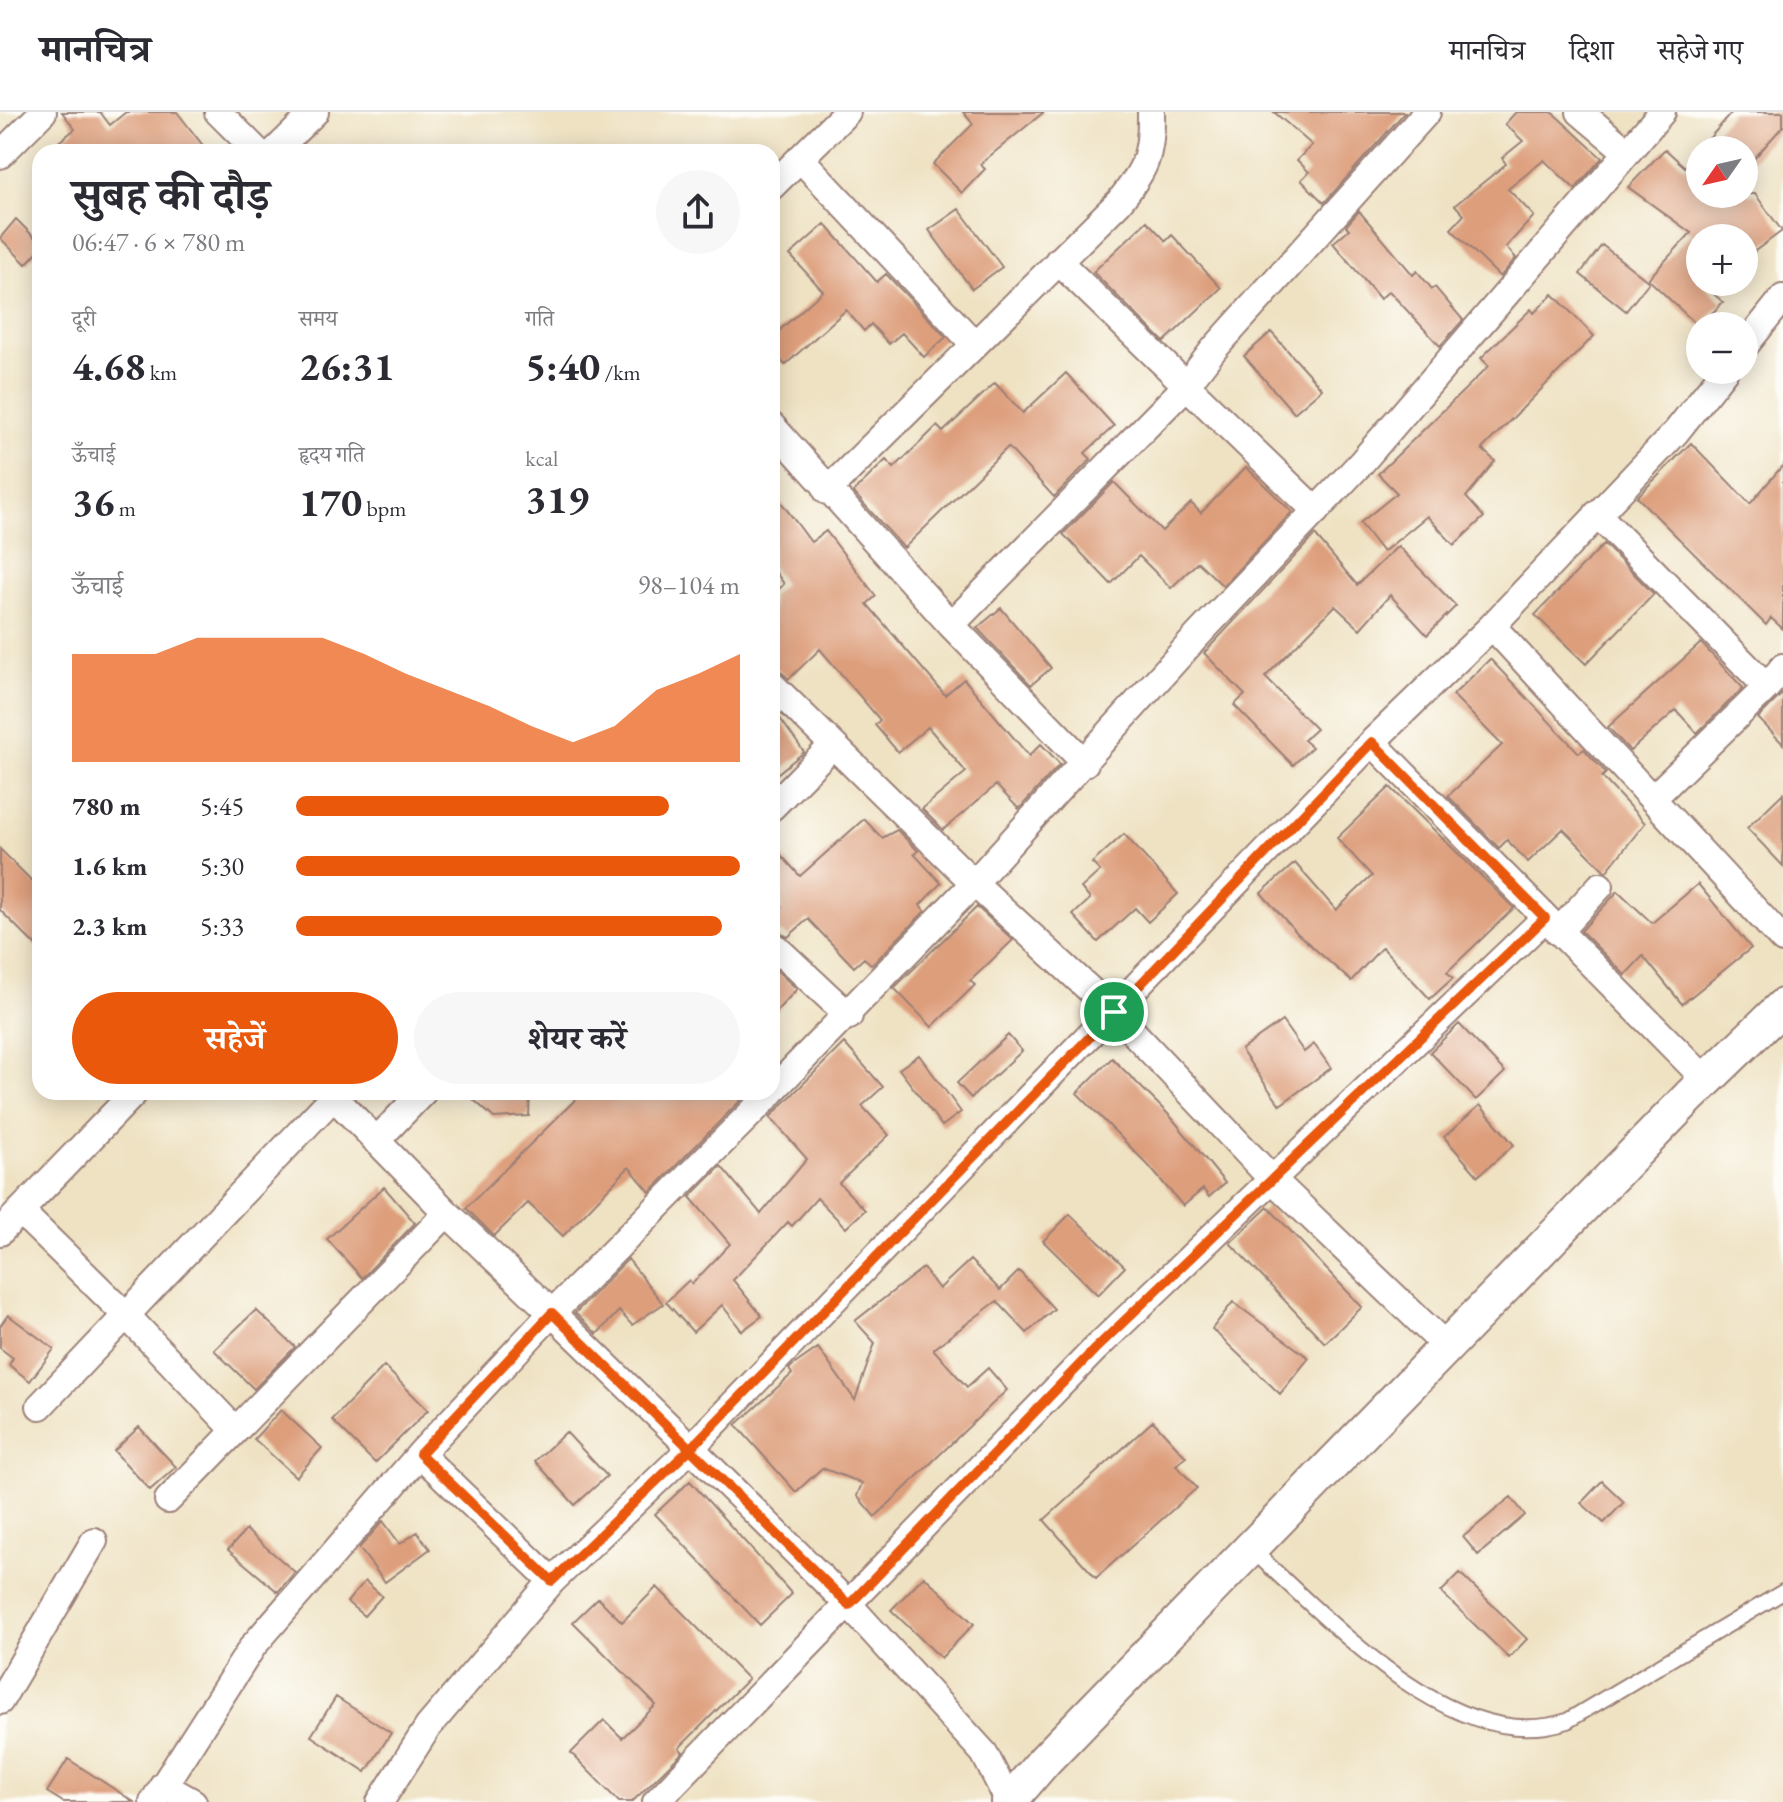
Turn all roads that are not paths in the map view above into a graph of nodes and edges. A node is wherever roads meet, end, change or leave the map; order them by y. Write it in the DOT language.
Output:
graph roads {
  1 [pos="43,112"];
  2 [pos="218,112"];
  3 [pos="315,112"];
  4 [pos="847,112"];
  5 [pos="1151,112"];
  6 [pos="1427,112"];
  7 [pos="1580,112"];
  8 [pos="1662,112"];
  9 [pos="250,144"];
  10 [pos="282,144"];
  11 [pos="1625,150"];
  12 [pos="0,155"];
  13 [pos="800,158"];
  14 [pos="780,178"];
  15 [pos="1058,261"];
  16 [pos="1783,298"];
  17 [pos="1758,329"];
  18 [pos="974,344"];
  19 [pos="1714,384"];
  20 [pos="1185,387"];
  21 [pos="780,435"];
  22 [pos="827,491"];
  23 [pos="1316,511"];
  24 [pos="1597,514"];
  25 [pos="951,625"];
  26 [pos="1492,626"];
  27 [pos="1775,677"];
  28 [pos="780,693"];
  29 [pos="1372,742"];
  30 [pos="832,746"];
  31 [pos="1085,763"];
  32 [pos="780,799"];
  33 [pos="1652,799"];
  34 [pos="974,883"];
  35 [pos="1600,886"];
  36 [pos="1552,925"];
  37 [pos="1783,940"];
  38 [pos="780,951"];
  39 [pos="1783,1006"];
  40 [pos="1114,1012"];
  41 [pos="849,1016"];
  42 [pos="1706,1080"];
  43 [pos="780,1082"];
  44 [pos="127,1100"];
  45 [pos="327,1100"];
  46 [pos="339,1100"];
  47 [pos="415,1100"];
  48 [pos="762,1100"];
  49 [pos="376,1141"];
  50 [pos="1271,1178"];
  51 [pos="20,1211"];
  52 [pos="447,1213"];
  53 [pos="0,1232"];
  54 [pos="552,1313"];
  55 [pos="127,1316"];
  56 [pos="1448,1348"];
  57 [pos="40,1406"];
  58 [pos="235,1430"];
  59 [pos="691,1448"];
  60 [pos="420,1454"];
  61 [pos="168,1500"];
  62 [pos="94,1541"];
  63 [pos="1252,1550"];
  64 [pos="552,1581"];
  65 [pos="1783,1592"];
  66 [pos="849,1605"];
  67 [pos="0,1701"];
  68 [pos="158,1793"];
  69 [pos="193,1802"];
  70 [pos="380,1802"];
  71 [pos="656,1802"];
  72 [pos="1009,1802"];
  1 -- 12 [label="street"];
  2 -- 9 [label="street"];
  3 -- 10 [label="street"];
  4 -- 13 [label="street"];
  5 -- 15 [label="street"];
  6 -- 20 [label="street"];
  7 -- 11 [label="street"];
  8 -- 11 [label="street"];
  11 -- 23 [label="street"];
  13 -- 14 [label="street"];
  13 -- 18 [label="street"];
  15 -- 18 [label="street"];
  15 -- 20 [label="street"];
  16 -- 17 [label="street"];
  18 -- 22 [label="street"];
  19 -- 24 [label="street"];
  20 -- 23 [label="street"];
  20 -- 25 [label="street"];
  21 -- 22 [label="street"];
  22 -- 25 [label="street"];
  23 -- 31 [label="street"];
  24 -- 26 [label="street"];
  24 -- 27 [label="street"];
  25 -- 31 [label="street"];
  26 -- 29 [label="street"];
  26 -- 33 [label="street"];
  27 -- 33 [label="street"];
  28 -- 30 [label="street"];
  29 -- 36 [label="street"];
  29 -- 40 [label="street"];
  30 -- 32 [label="street"];
  30 -- 34 [label="street"];
  31 -- 34 [label="street"];
  33 -- 37 [label="street"];
  34 -- 40 [label="street"];
  34 -- 41 [label="street"];
  35 -- 36 [label="street"];
  36 -- 42 [label="street"];
  36 -- 50 [label="street"];
  38 -- 41 [label="street"];
  39 -- 42 [label="street"];
  40 -- 50 [label="street"];
  40 -- 59 [label="street"];
  41 -- 43 [label="street"];
  42 -- 56 [label="street"];
  44 -- 51 [label="street"];
  45 -- 55 [label="street"];
  46 -- 49 [label="street"];
  47 -- 49 [label="street"];
  48 -- 54 [label="street"];
  49 -- 52 [label="street"];
  50 -- 56 [label="street"];
  50 -- 66 [label="street"];
  51 -- 53 [label="street"];
  51 -- 55 [label="street"];
  52 -- 54 [label="street"];
  52 -- 58 [label="street"];
  54 -- 59 [label="street"];
  54 -- 60 [label="street"];
  55 -- 57 [label="street"];
  55 -- 58 [label="street"];
  56 -- 63 [label="street"];
  58 -- 61 [label="street"];
  59 -- 64 [label="street"];
  59 -- 66 [label="street"];
  60 -- 64 [label="street"];
  60 -- 68 [label="street"];
  62 -- 67 [label="street"];
  63 -- 65 [label="lane"];
  63 -- 72 [label="street"];
  64 -- 70 [label="street"];
  66 -- 71 [label="street"];
  66 -- 72 [label="street"];
  68 -- 69 [label="street"];
}
